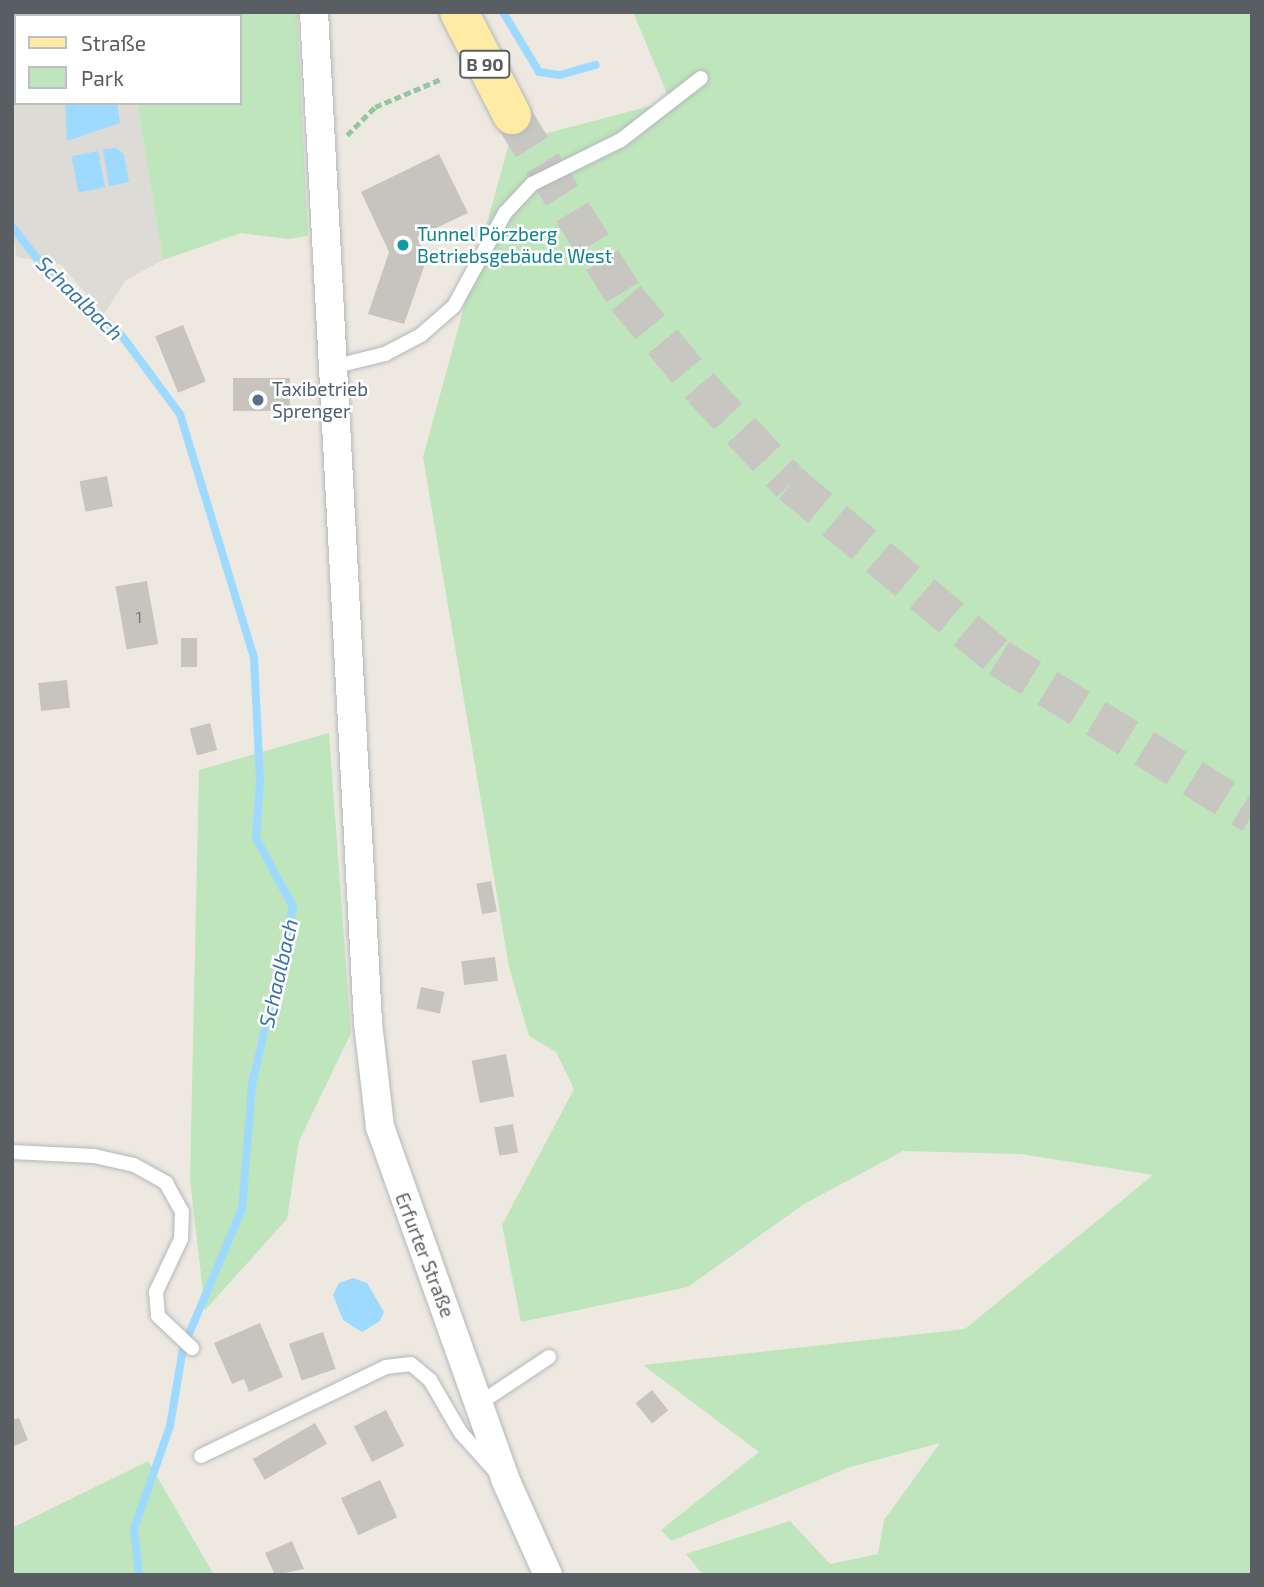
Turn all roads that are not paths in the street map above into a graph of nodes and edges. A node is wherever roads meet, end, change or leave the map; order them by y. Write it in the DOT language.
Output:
graph roads {
  1 [pos="314,12"];
  2 [pos="459,12"];
  3 [pos="701,78"];
  4 [pos="512,115"];
  5 [pos="332,367"];
  6 [pos="12,1152"];
  7 [pos="192,1348"];
  8 [pos="549,1357"];
  9 [pos="480,1403"];
  10 [pos="201,1456"];
  11 [pos="506,1481"];
  12 [pos="548,1575"];
  1 -- 5 [label="street, Erfurter Straße"];
  2 -- 4 [label="main road, B 90"];
  3 -- 5 [label="lane"];
  5 -- 9 [label="street, Erfurter Straße"];
  6 -- 7 [label="lane"];
  8 -- 9 [label="lane"];
  9 -- 11 [label="street, Erfurter Straße"];
  10 -- 11 [label="lane, Erfurter Straße"];
  11 -- 12 [label="street, Erfurter Straße"];
}
